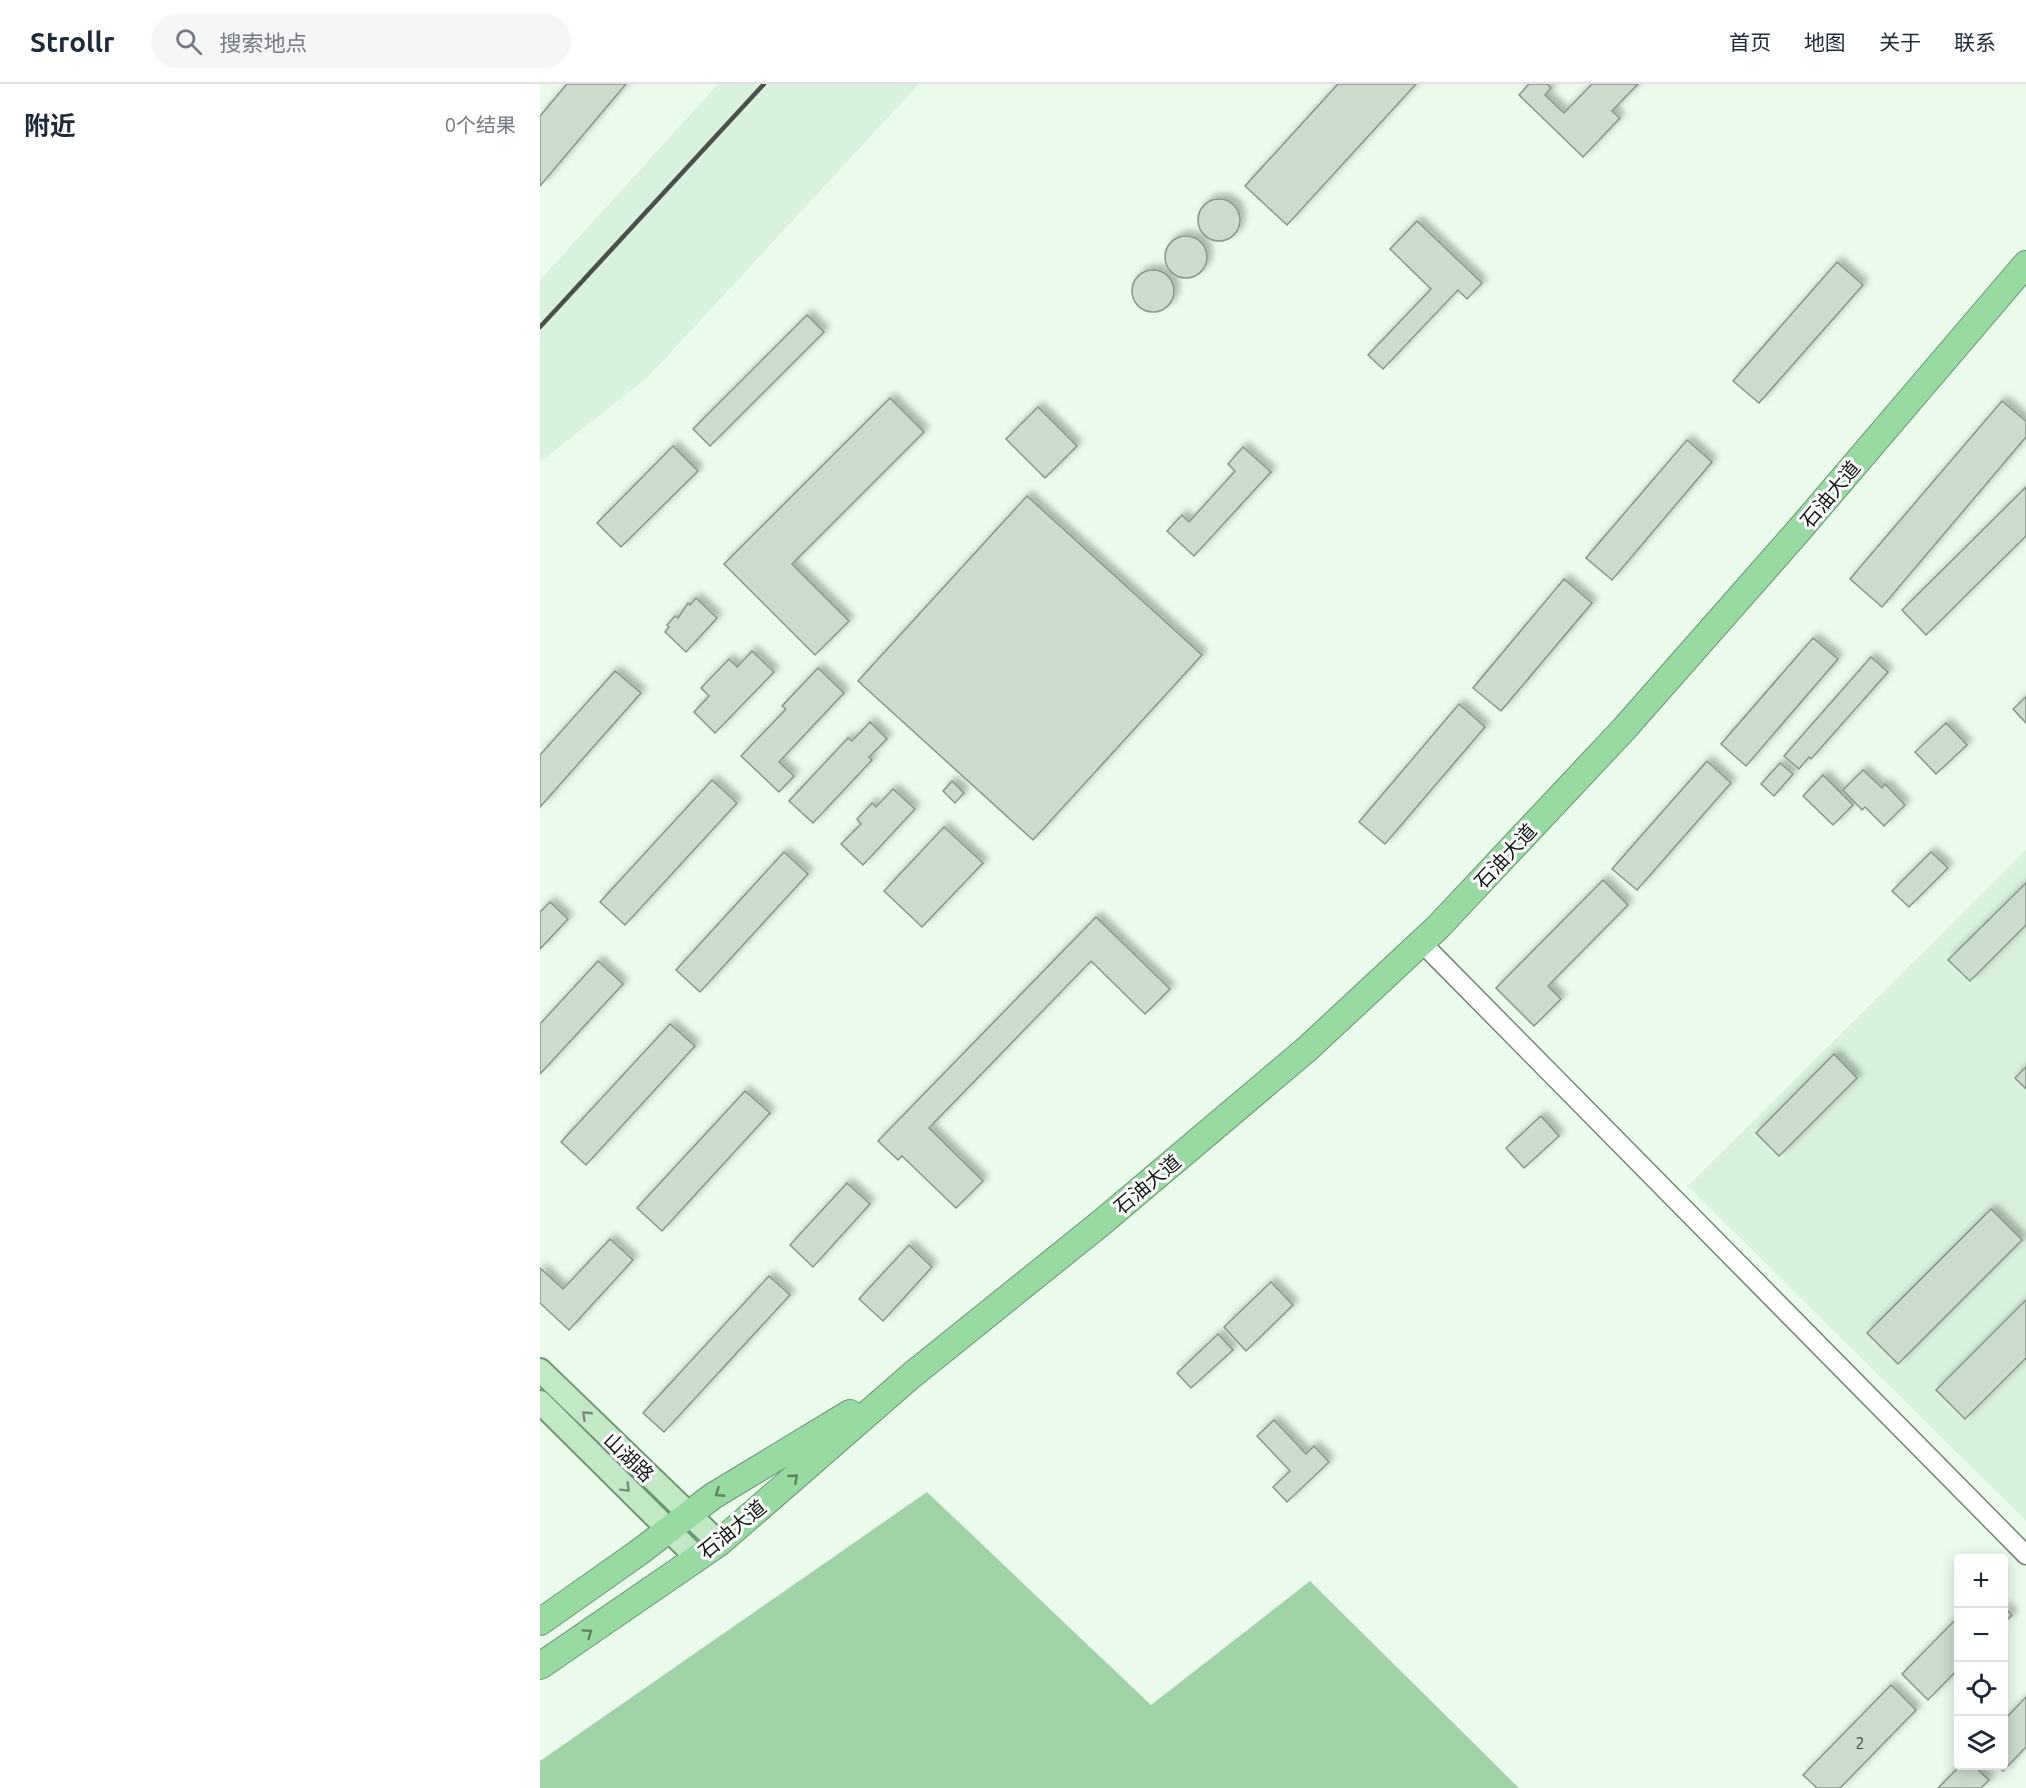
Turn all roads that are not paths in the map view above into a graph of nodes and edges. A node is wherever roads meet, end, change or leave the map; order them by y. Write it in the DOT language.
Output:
graph roads {
  1 [pos="2026,264"];
  2 [pos="1421,942"];
  3 [pos="540,1370"];
  4 [pos="912,1375"];
  5 [pos="540,1402"];
  6 [pos="679,1523"];
  7 [pos="719,1543"];
  8 [pos="2026,1555"];
  9 [pos="698,1558"];
  10 [pos="540,1622"];
  11 [pos="540,1666"];
  1 -- 2 [label="highway, 石油大道"];
  2 -- 4 [label="highway, 石油大道"];
  2 -- 8 [label="street"];
  6 -- 3 [label="main road, 山湖路, one-way"];
  4 -- 6 [label="highway, 石油大道, one-way"];
  7 -- 4 [label="highway, 石油大道, one-way"];
  5 -- 6 [label="main road, 山湖路, one-way"];
  6 -- 7 [label="main road, 山湖路"];
  6 -- 9 [label="main road, 山湖路"];
  6 -- 10 [label="highway, 石油大道"];
  7 -- 9 [label="highway, 石油大道"];
  11 -- 9 [label="highway, 石油大道, one-way"];
}
